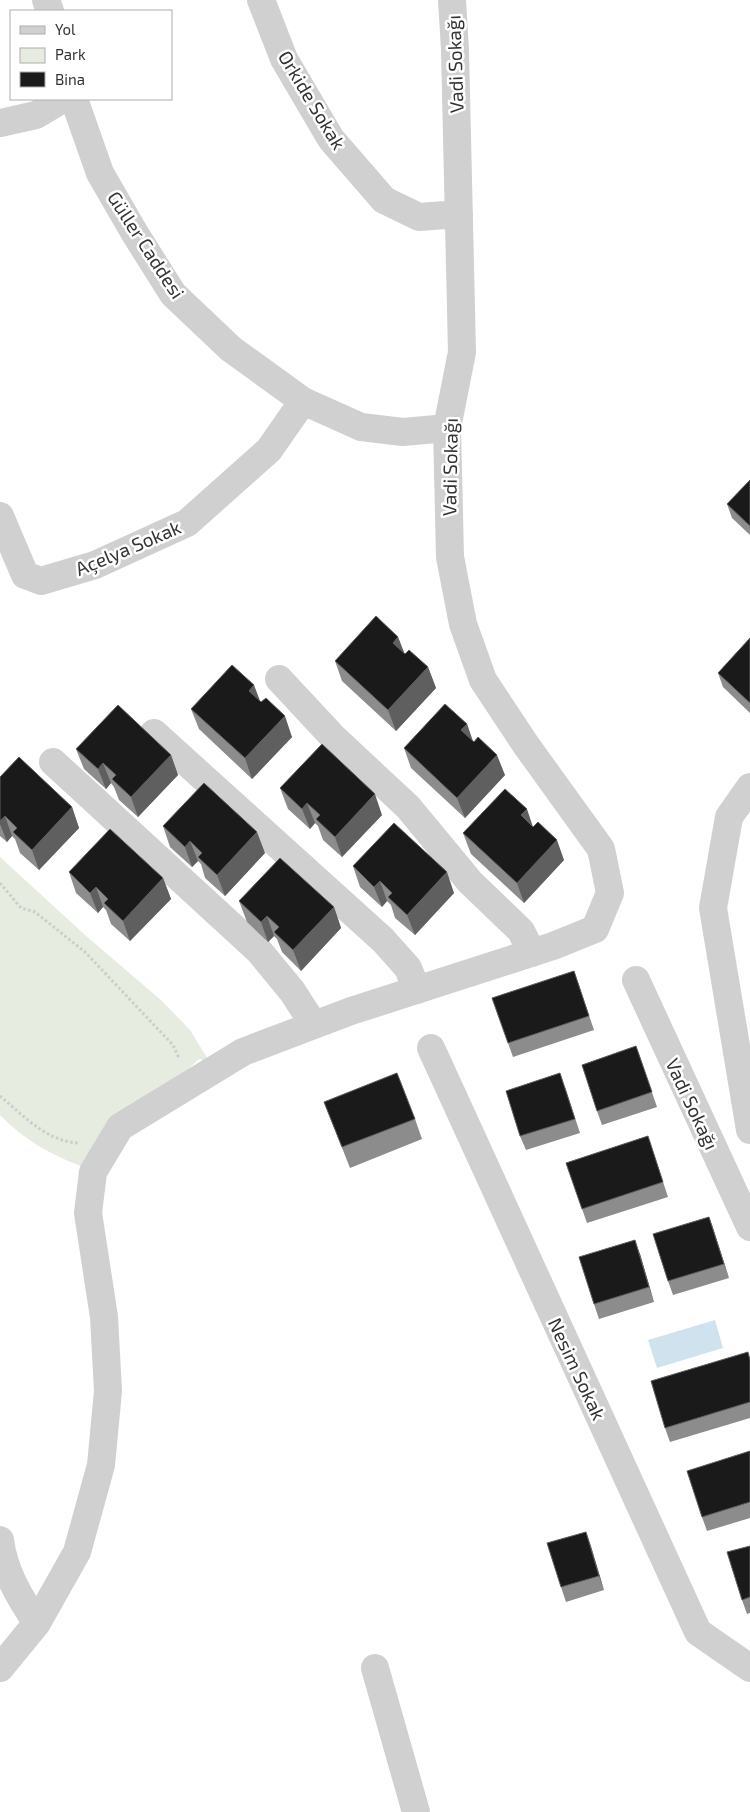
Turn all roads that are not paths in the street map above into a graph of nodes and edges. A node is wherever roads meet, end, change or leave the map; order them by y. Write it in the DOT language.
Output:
graph roads {
  1 [pos="261,0"];
  2 [pos="452,0"];
  3 [pos="61,100"];
  4 [pos="74,100"];
  5 [pos="0,123"];
  6 [pos="459,214"];
  7 [pos="303,401"];
  8 [pos="447,428"];
  9 [pos="0,516"];
  10 [pos="278,679"];
  11 [pos="154,733"];
  12 [pos="53,762"];
  13 [pos="750,787"];
  14 [pos="532,953"];
  15 [pos="636,980"];
  16 [pos="417,990"];
  17 [pos="314,1025"];
  18 [pos="430,1048"];
  19 [pos="750,1130"];
  20 [pos="750,1227"];
  21 [pos="0,1540"];
  22 [pos="36,1623"];
  23 [pos="0,1668"];
  24 [pos="375,1668"];
  25 [pos="750,1668"];
  26 [pos="416,1812"];
  1 -- 6 [label="street, Orkide Sokak"];
  2 -- 6 [label="street, Vadi Sokağı"];
  3 -- 5 [label="street"];
  4 -- 7 [label="street, Güller Caddesi"];
  6 -- 8 [label="street, Vadi Sokağı"];
  7 -- 8 [label="street, Güller Caddesi"];
  7 -- 9 [label="street, Açelya Sokak"];
  8 -- 14 [label="street, Vadi Sokağı"];
  10 -- 14 [label="street"];
  11 -- 16 [label="street"];
  12 -- 17 [label="street"];
  13 -- 19 [label="street"];
  14 -- 16 [label="street"];
  15 -- 20 [label="street, Vadi Sokağı"];
  16 -- 17 [label="street"];
  17 -- 22 [label="street"];
  18 -- 25 [label="street, Nesim Sokak"];
  21 -- 22 [label="street"];
  22 -- 23 [label="street"];
  24 -- 26 [label="street"];
}
